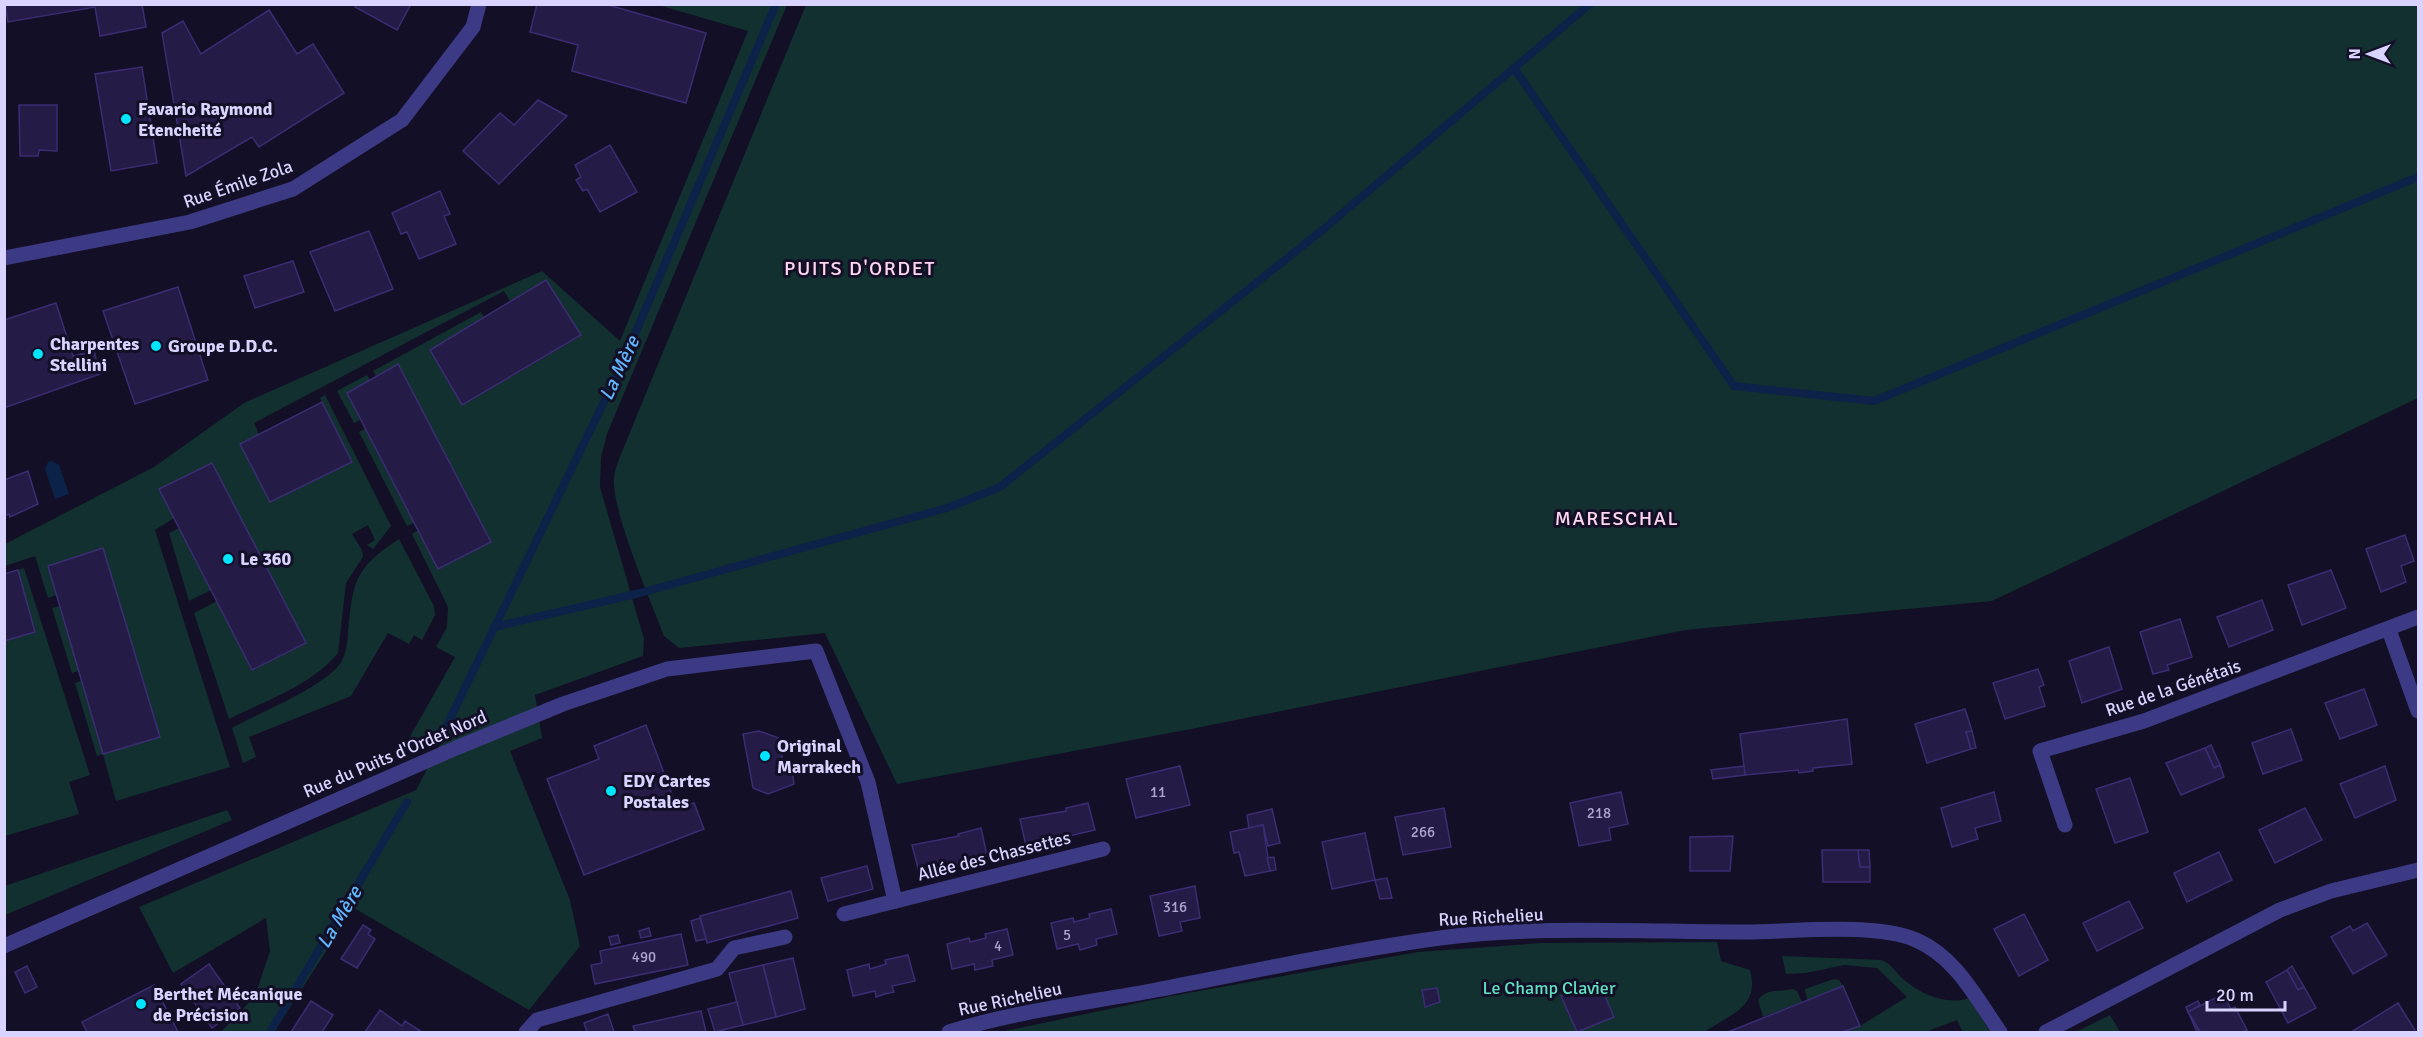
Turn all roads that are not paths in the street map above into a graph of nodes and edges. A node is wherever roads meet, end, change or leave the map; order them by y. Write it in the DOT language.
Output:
graph roads {
  1 [pos="478,4"];
  2 [pos="4,258"];
  3 [pos="2418,617"];
  4 [pos="2389,630"];
  5 [pos="2418,711"];
  6 [pos="2065,825"];
  7 [pos="1103,849"];
  8 [pos="2418,870"];
  9 [pos="895,901"];
  10 [pos="844,914"];
  11 [pos="785,937"];
  12 [pos="4,946"];
  13 [pos="526,1032"];
  14 [pos="949,1032"];
  15 [pos="2000,1032"];
  16 [pos="2046,1032"];
  1 -- 2 [label="street, Rue Émile Zola"];
  3 -- 4 [label="street, Rue de la Génétais"];
  4 -- 5 [label="street"];
  4 -- 6 [label="street, Rue de la Génétais"];
  7 -- 9 [label="street, Allée des Chassettes"];
  8 -- 16 [label="street"];
  9 -- 10 [label="street, Allée des Chassettes"];
  9 -- 12 [label="street, Rue du Puits d'Ordet Nord"];
  11 -- 13 [label="street"];
  14 -- 15 [label="street, Rue Richelieu"];
}
